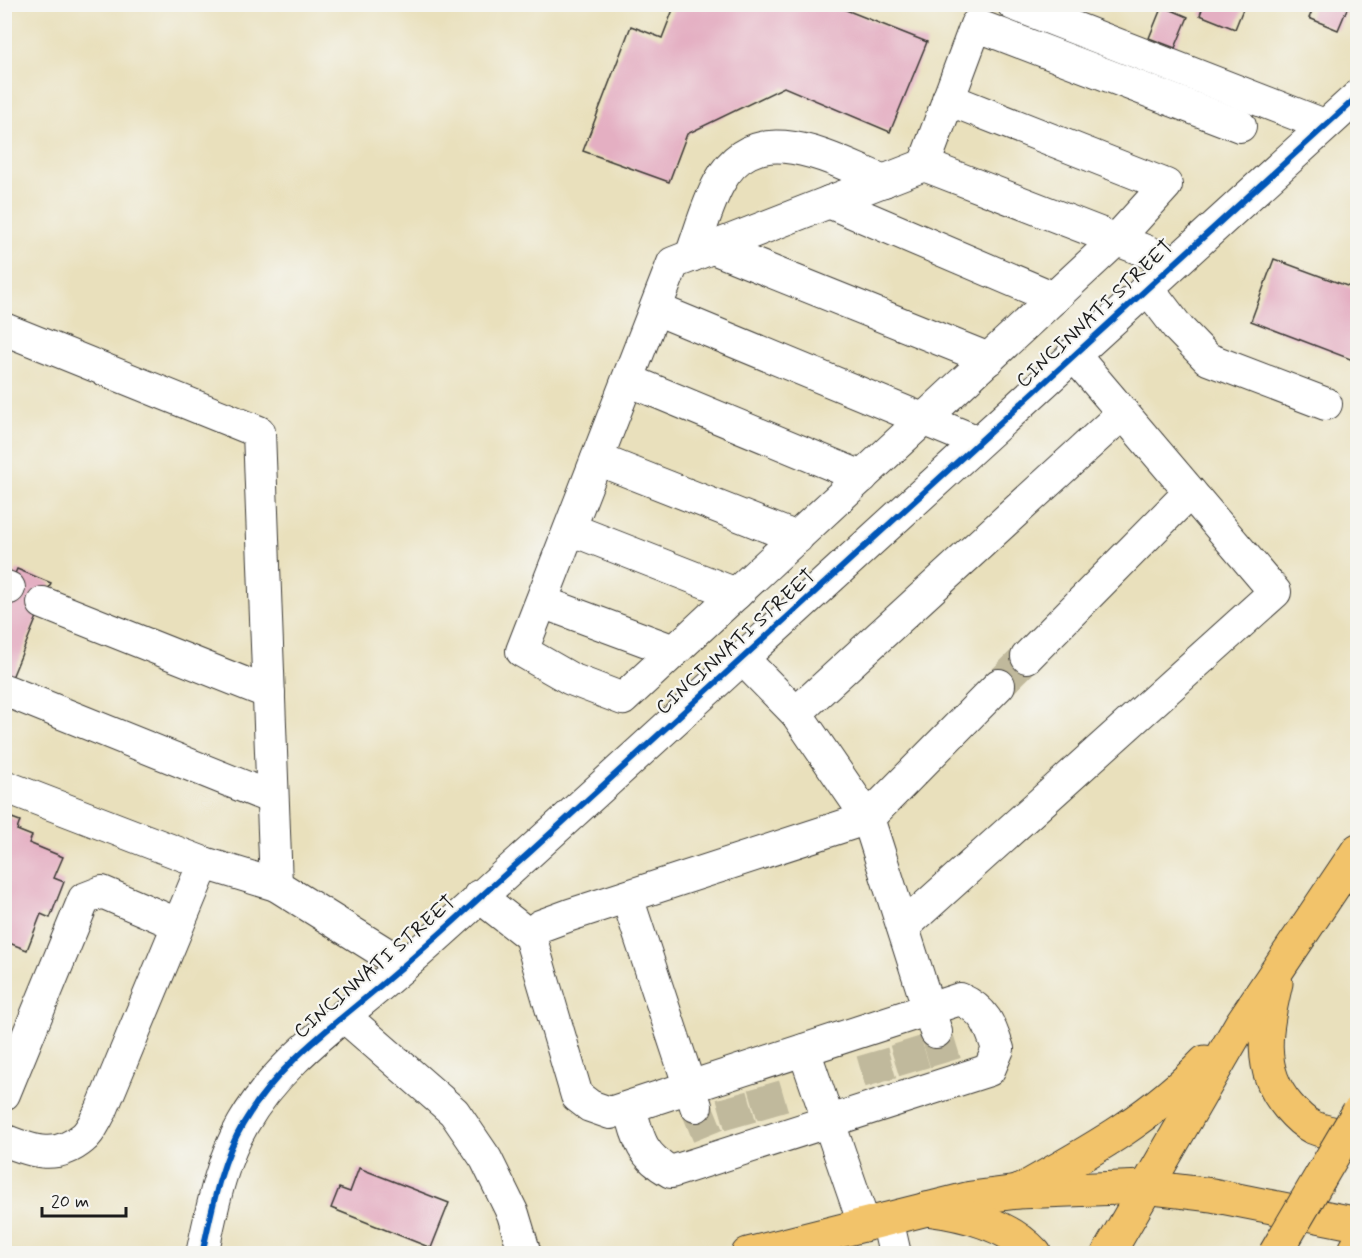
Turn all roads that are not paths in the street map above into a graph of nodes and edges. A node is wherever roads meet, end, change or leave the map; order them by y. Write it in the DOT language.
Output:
graph roads {
  1 [pos="1013,4"];
  2 [pos="1358,96"];
  3 [pos="948,99"];
  4 [pos="1324,125"];
  5 [pos="1240,126"];
  6 [pos="924,165"];
  7 [pos="884,181"];
  8 [pos="829,202"];
  9 [pos="1117,239"];
  10 [pos="702,252"];
  11 [pos="1174,262"];
  12 [pos="1147,287"];
  13 [pos="1054,298"];
  14 [pos="656,309"];
  15 [pos="4,329"];
  16 [pos="1073,354"];
  17 [pos="989,359"];
  18 [pos="628,380"];
  19 [pos="1326,404"];
  20 [pos="1123,413"];
  21 [pos="924,420"];
  22 [pos="978,442"];
  23 [pos="597,459"];
  24 [pos="862,477"];
  25 [pos="1190,492"];
  26 [pos="570,529"];
  27 [pos="797,538"];
  28 [pos="736,594"];
  29 [pos="542,602"];
  30 [pos="43,603"];
  31 [pos="674,651"];
  32 [pos="741,657"];
  33 [pos="1027,657"];
  34 [pos="999,685"];
  35 [pos="7,691"];
  36 [pos="269,693"];
  37 [pos="796,713"];
  38 [pos="4,786"];
  39 [pos="273,798"];
  40 [pos="868,818"];
  41 [pos="1358,850"];
  42 [pos="204,863"];
  43 [pos="276,885"];
  44 [pos="479,896"];
  45 [pos="627,897"];
  46 [pos="177,924"];
  47 [pos="903,927"];
  48 [pos="530,936"];
  49 [pos="404,965"];
  50 [pos="1278,969"];
  51 [pos="344,1016"];
  52 [pos="932,1021"];
  53 [pos="1241,1024"];
  54 [pos="804,1050"];
  55 [pos="4,1094"];
  56 [pos="692,1097"];
  57 [pos="630,1107"];
  58 [pos="1358,1113"];
  59 [pos="827,1122"];
  60 [pos="1358,1138"];
  61 [pos="4,1140"];
  62 [pos="1145,1187"];
  63 [pos="1018,1192"];
  64 [pos="926,1209"];
  65 [pos="876,1221"];
  66 [pos="1358,1224"];
  67 [pos="1358,1245"];
  68 [pos="800,1247"];
  69 [pos="202,1254"];
  70 [pos="525,1254"];
  71 [pos="748,1254"];
  72 [pos="896,1254"];
  73 [pos="1035,1254"];
  74 [pos="1108,1254"];
  75 [pos="1275,1254"];
  76 [pos="1353,1254"];
  1 -- 4 [label="street"];
  2 -- 4 [label="street, CINCINNATI STREET"];
  3 -- 5 [label="street"];
  3 -- 6 [label="street"];
  3 -- 9 [label="street"];
  4 -- 11 [label="street, CINCINNATI STREET"];
  6 -- 7 [label="street"];
  6 -- 9 [label="street"];
  7 -- 8 [label="street"];
  7 -- 10 [label="street"];
  8 -- 10 [label="street"];
  8 -- 13 [label="street"];
  9 -- 11 [label="street"];
  9 -- 13 [label="street"];
  10 -- 14 [label="street"];
  10 -- 17 [label="street"];
  11 -- 12 [label="street, CINCINNATI STREET"];
  12 -- 16 [label="street, CINCINNATI STREET"];
  12 -- 19 [label="street"];
  13 -- 17 [label="street"];
  14 -- 18 [label="street"];
  14 -- 21 [label="street"];
  15 -- 36 [label="street"];
  16 -- 20 [label="street"];
  16 -- 22 [label="street, CINCINNATI STREET"];
  17 -- 21 [label="street"];
  18 -- 23 [label="street"];
  18 -- 24 [label="street"];
  20 -- 25 [label="street"];
  20 -- 37 [label="street"];
  21 -- 22 [label="street"];
  21 -- 24 [label="street"];
  22 -- 32 [label="street, CINCINNATI STREET"];
  23 -- 26 [label="street"];
  23 -- 27 [label="street"];
  24 -- 27 [label="street"];
  25 -- 33 [label="street"];
  25 -- 47 [label="street"];
  26 -- 28 [label="street"];
  26 -- 29 [label="street"];
  27 -- 28 [label="street"];
  28 -- 31 [label="street"];
  29 -- 31 [label="street"];
  29 -- 31 [label="street"];
  30 -- 36 [label="street"];
  32 -- 37 [label="street"];
  32 -- 44 [label="street, CINCINNATI STREET"];
  34 -- 40 [label="street"];
  35 -- 39 [label="street"];
  36 -- 39 [label="street"];
  37 -- 40 [label="street"];
  38 -- 42 [label="street"];
  39 -- 43 [label="street"];
  40 -- 45 [label="street"];
  40 -- 47 [label="street"];
  41 -- 50 [label="main road"];
  42 -- 43 [label="street"];
  42 -- 46 [label="street"];
  43 -- 49 [label="street"];
  44 -- 48 [label="street"];
  44 -- 49 [label="street, CINCINNATI STREET"];
  45 -- 48 [label="street"];
  45 -- 56 [label="street"];
  46 -- 55 [label="street"];
  46 -- 61 [label="street"];
  47 -- 52 [label="street"];
  48 -- 57 [label="street"];
  49 -- 51 [label="street, CINCINNATI STREET"];
  50 -- 53 [label="main road"];
  50 -- 60 [label="main road"];
  51 -- 69 [label="street, CINCINNATI STREET"];
  51 -- 70 [label="street"];
  52 -- 54 [label="street"];
  52 -- 59 [label="street"];
  53 -- 62 [label="main road"];
  53 -- 63 [label="main road"];
  54 -- 56 [label="street"];
  54 -- 59 [label="street"];
  56 -- 57 [label="street"];
  57 -- 59 [label="street"];
  58 -- 75 [label="main road, bridge"];
  59 -- 65 [label="street"];
  62 -- 63 [label="main road"];
  62 -- 66 [label="main road"];
  62 -- 74 [label="main road"];
  63 -- 64 [label="main road"];
  64 -- 65 [label="main road"];
  64 -- 73 [label="main road"];
  65 -- 68 [label="main road"];
  65 -- 72 [label="street"];
  67 -- 76 [label="main road"];
  68 -- 71 [label="main road"];
}
